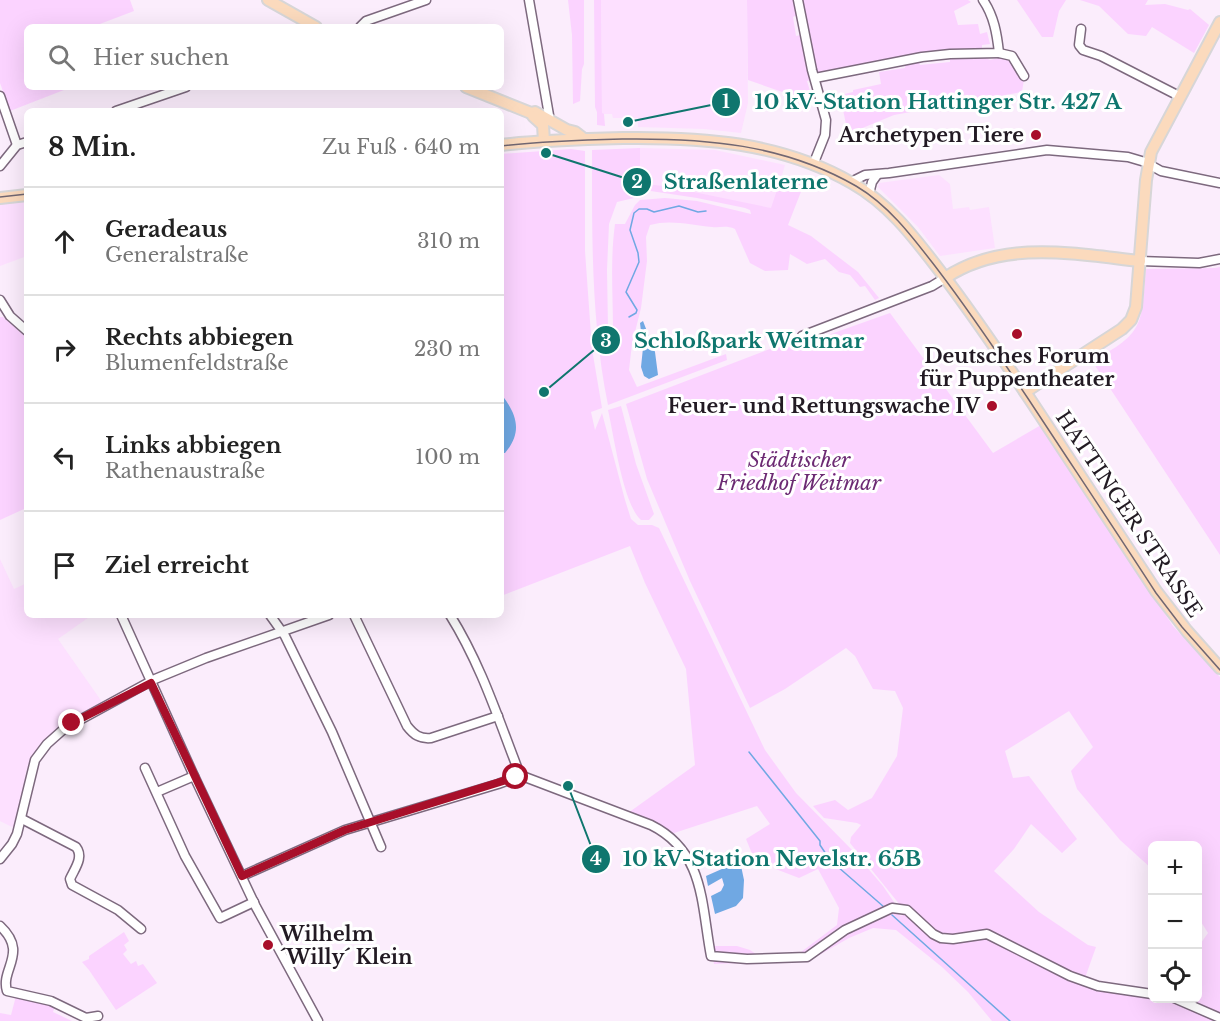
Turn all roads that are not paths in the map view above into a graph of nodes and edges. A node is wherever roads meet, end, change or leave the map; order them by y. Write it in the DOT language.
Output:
graph roads {
  1 [pos="267,0"];
  2 [pos="426,0"];
  3 [pos="529,0"];
  4 [pos="798,0"];
  5 [pos="982,0"];
  6 [pos="1220,22"];
  7 [pos="311,24"];
  8 [pos="363,24"];
  9 [pos="1082,29"];
  10 [pos="999,53"];
  11 [pos="1024,76"];
  12 [pos="815,78"];
  13 [pos="177,90"];
  14 [pos="474,90"];
  15 [pos="0,96"];
  16 [pos="1179,96"];
  17 [pos="125,108"];
  18 [pos="531,113"];
  19 [pos="550,121"];
  20 [pos="584,139"];
  21 [pos="548,141"];
  22 [pos="24,143"];
  23 [pos="17,145"];
  24 [pos="504,145"];
  25 [pos="1148,164"];
  26 [pos="813,165"];
  27 [pos="0,166"];
  28 [pos="877,175"];
  29 [pos="851,182"];
  30 [pos="1220,183"];
  31 [pos="869,194"];
  32 [pos="24,195"];
  33 [pos="0,198"];
  34 [pos="1220,260"];
  35 [pos="1140,261"];
  36 [pos="945,278"];
  37 [pos="0,300"];
  38 [pos="3,310"];
  39 [pos="24,328"];
  40 [pos="801,336"];
  41 [pos="1025,392"];
  42 [pos="122,618"];
  43 [pos="272,618"];
  44 [pos="319,618"];
  45 [pos="355,618"];
  46 [pos="452,618"];
  47 [pos="280,631"];
  48 [pos="1219,666"];
  49 [pos="151,683"];
  50 [pos="498,716"];
  51 [pos="145,768"];
  52 [pos="517,774"];
  53 [pos="194,776"];
  54 [pos="157,792"];
  55 [pos="22,819"];
  56 [pos="371,823"];
  57 [pos="381,848"];
  58 [pos="0,859"];
  59 [pos="242,876"];
  60 [pos="254,902"];
  61 [pos="0,926"];
  62 [pos="141,929"];
  63 [pos="1148,993"];
  64 [pos="1184,1003"];
  65 [pos="98,1016"];
  66 [pos="1220,1018"];
  67 [pos="318,1021"];
  1 -- 7 [label="main road"];
  2 -- 8 [label="street"];
  3 -- 19 [label="street"];
  4 -- 12 [label="street"];
  5 -- 10 [label="street"];
  6 -- 16 [label="main road"];
  9 -- 16 [label="street"];
  10 -- 11 [label="street"];
  10 -- 12 [label="street"];
  12 -- 26 [label="street"];
  13 -- 17 [label="street"];
  14 -- 18 [label="main road"];
  15 -- 23 [label="street"];
  16 -- 25 [label="main road"];
  18 -- 19 [label="main road"];
  18 -- 21 [label="main road"];
  19 -- 20 [label="main road"];
  19 -- 21 [label="main road"];
  20 -- 21 [label="main road, HATTINGER STRASSE"];
  20 -- 26 [label="main road, HATTINGER STRASSE"];
  21 -- 24 [label="main road, HATTINGER STRASSE"];
  22 -- 23 [label="street"];
  23 -- 27 [label="street"];
  25 -- 28 [label="street"];
  25 -- 30 [label="street"];
  25 -- 35 [label="main road"];
  26 -- 29 [label="main road, HATTINGER STRASSE"];
  28 -- 29 [label="street"];
  28 -- 31 [label="street"];
  29 -- 31 [label="main road, HATTINGER STRASSE"];
  31 -- 36 [label="main road, HATTINGER STRASSE"];
  32 -- 33 [label="main road"];
  34 -- 35 [label="street"];
  35 -- 36 [label="main road"];
  35 -- 41 [label="main road"];
  36 -- 40 [label="street"];
  36 -- 41 [label="main road, HATTINGER STRASSE"];
  37 -- 38 [label="street"];
  38 -- 39 [label="street"];
  41 -- 48 [label="main road, HATTINGER STRASSE"];
  42 -- 49 [label="street"];
  43 -- 47 [label="street"];
  44 -- 47 [label="street"];
  45 -- 50 [label="street"];
  46 -- 50 [label="street"];
  47 -- 49 [label="street"];
  47 -- 56 [label="street"];
  49 -- 53 [label="street"];
  49 -- 55 [label="street"];
  50 -- 52 [label="street"];
  51 -- 54 [label="street"];
  52 -- 56 [label="street"];
  52 -- 63 [label="street"];
  53 -- 54 [label="street"];
  53 -- 59 [label="street"];
  54 -- 60 [label="street"];
  55 -- 58 [label="street"];
  55 -- 62 [label="street"];
  56 -- 57 [label="street"];
  56 -- 59 [label="street"];
  59 -- 60 [label="street"];
  60 -- 67 [label="street"];
  61 -- 65 [label="street"];
  64 -- 66 [label="street"];
}
